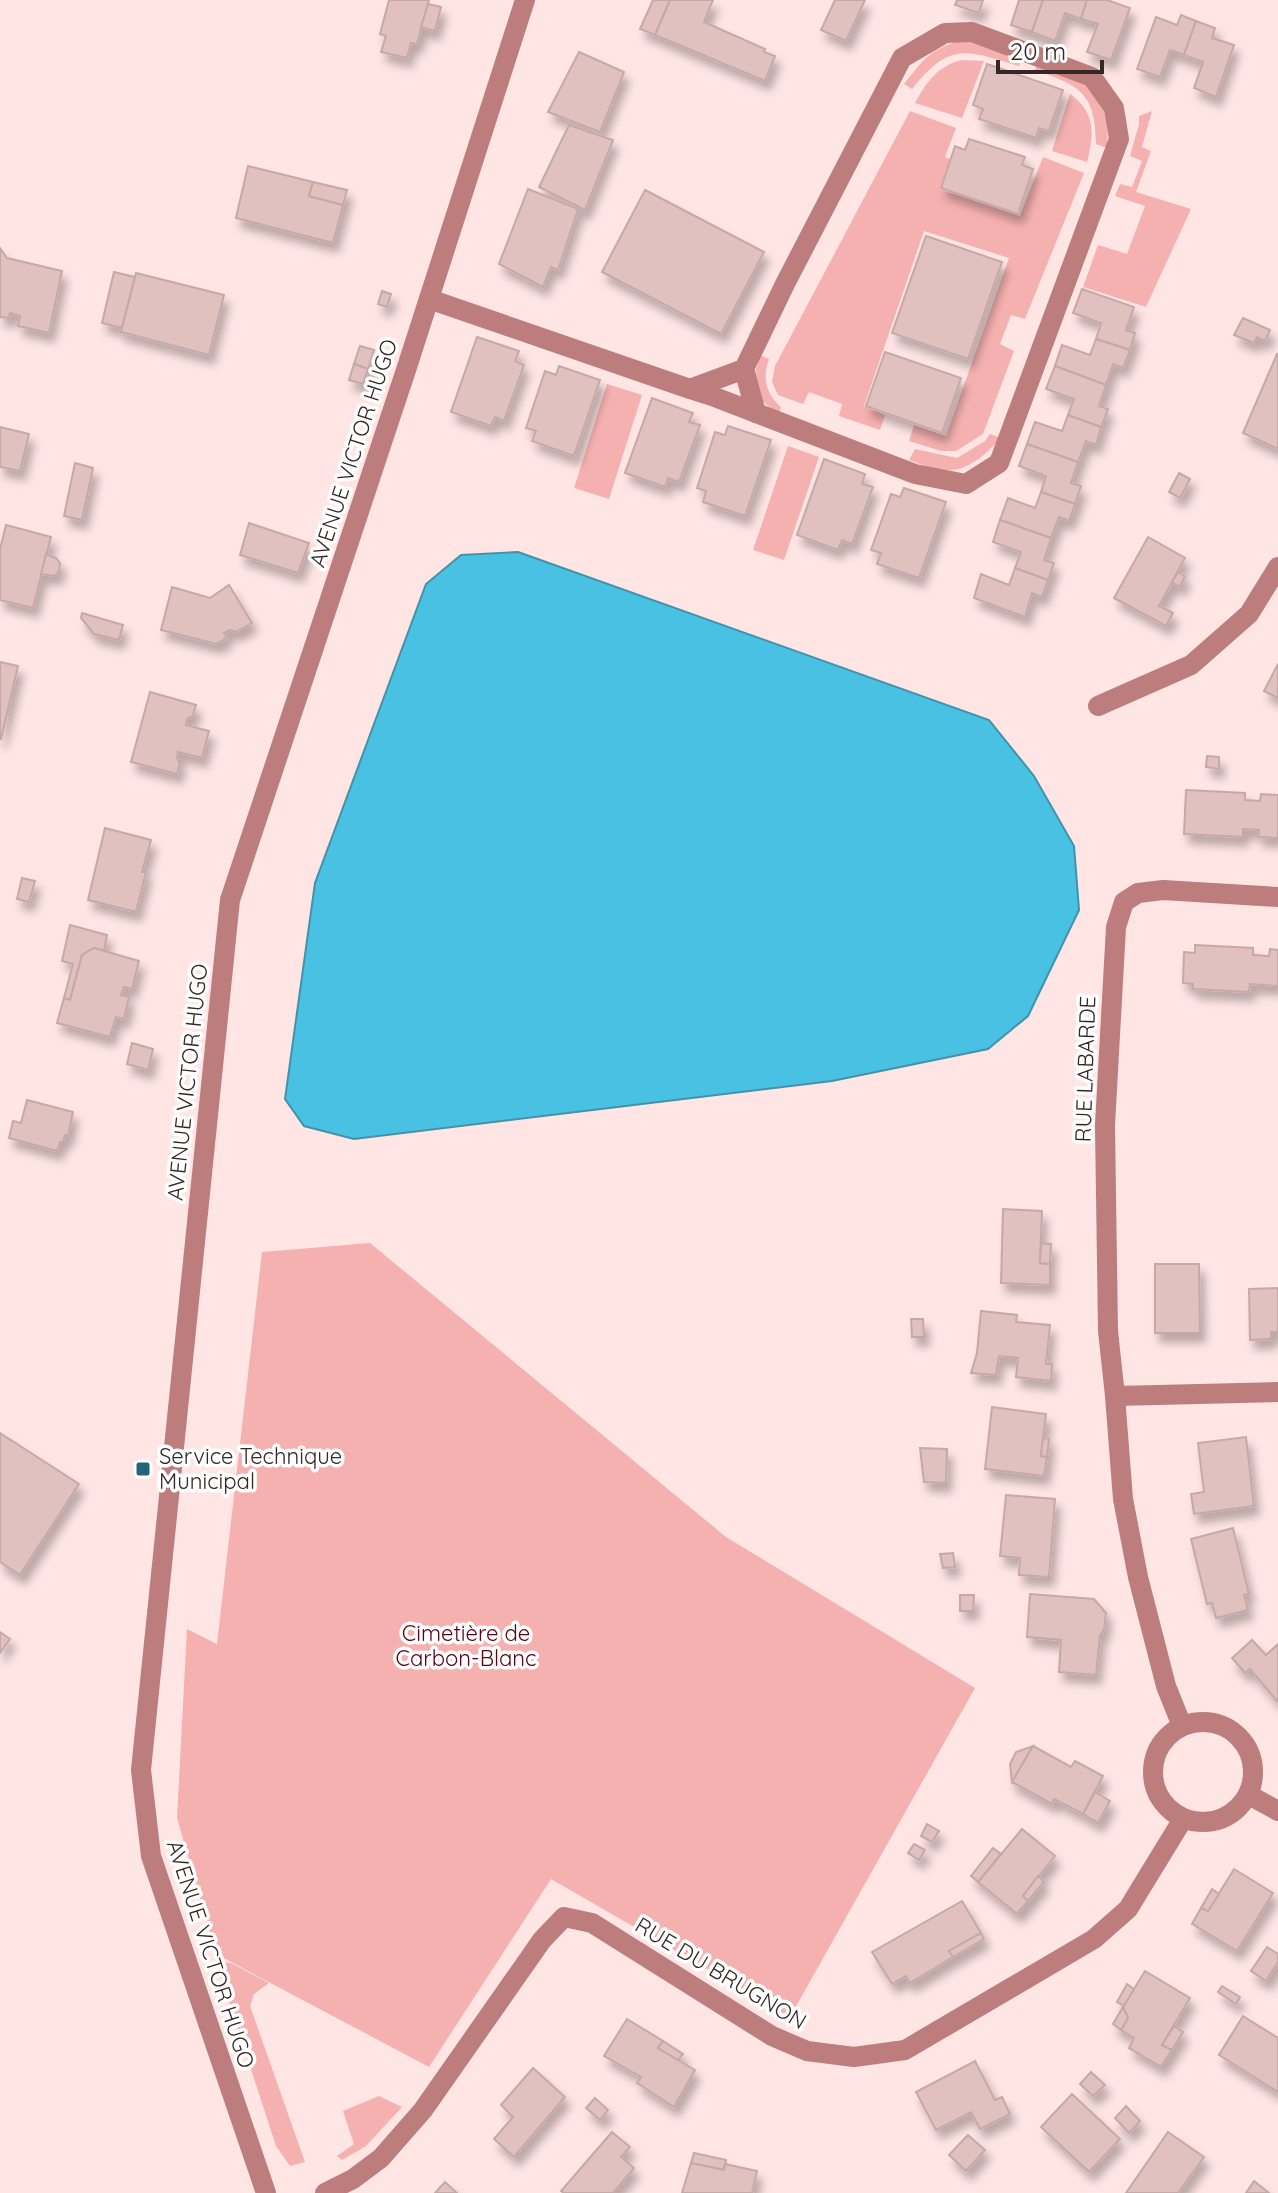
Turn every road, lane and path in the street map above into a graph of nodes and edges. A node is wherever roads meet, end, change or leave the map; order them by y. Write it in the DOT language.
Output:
graph roads {
  1 [pos="525,0"];
  2 [pos="429,299"];
  3 [pos="744,369"];
  4 [pos="690,389"];
  5 [pos="756,413"];
  6 [pos="1278,567"];
  7 [pos="1098,706"];
  8 [pos="1278,897"];
  9 [pos="1278,1392"];
  10 [pos="1115,1396"];
  11 [pos="1182,1726"];
  12 [pos="1249,1795"];
  13 [pos="1278,1811"];
  14 [pos="1183,1819"];
  15 [pos="266,2193"];
  16 [pos="325,2193"];
  1 -- 2 [label="street, AVENUE VICTOR HUGO"];
  2 -- 4 [label="street"];
  2 -- 15 [label="street, AVENUE VICTOR HUGO"];
  3 -- 4 [label="street"];
  3 -- 5 [label="street"];
  3 -- 5 [label="street"];
  4 -- 5 [label="street"];
  6 -- 7 [label="street"];
  8 -- 10 [label="street, RUE LABARDE"];
  9 -- 10 [label="street"];
  10 -- 11 [label="street"];
  11 -- 12 [label="street"];
  11 -- 14 [label="street"];
  12 -- 13 [label="street"];
  12 -- 14 [label="street"];
  14 -- 16 [label="street, RUE DU BRUGNON"];
}
